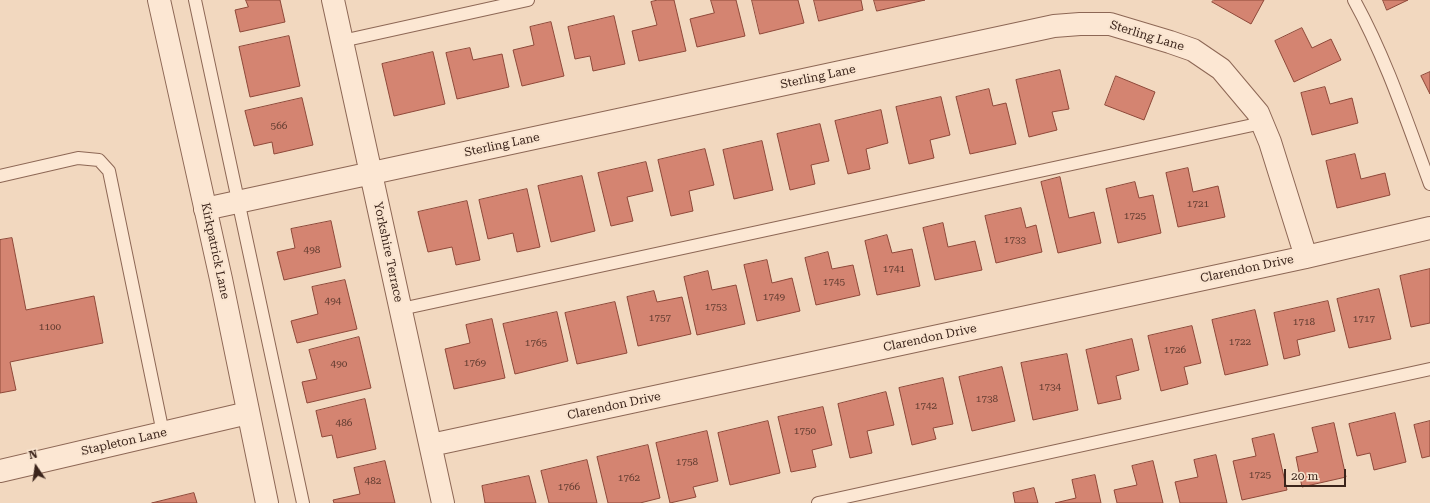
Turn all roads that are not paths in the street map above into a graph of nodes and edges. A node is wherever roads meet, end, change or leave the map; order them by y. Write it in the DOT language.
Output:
graph roads {
  1 [pos="159,0"];
  2 [pos="195,0"];
  3 [pos="333,0"];
  4 [pos="528,0"];
  5 [pos="1354,0"];
  6 [pos="342,41"];
  7 [pos="1262,122"];
  8 [pos="371,174"];
  9 [pos="0,176"];
  10 [pos="1430,184"];
  11 [pos="238,202"];
  12 [pos="205,209"];
  13 [pos="1430,228"];
  14 [pos="1306,257"];
  15 [pos="401,309"];
  16 [pos="1430,368"];
  17 [pos="248,413"];
  18 [pos="163,433"];
  19 [pos="431,445"];
  20 [pos="0,471"];
  21 [pos="267,503"];
  22 [pos="303,503"];
  23 [pos="443,503"];
  24 [pos="818,503"];
  1 -- 12 [label="street, Kirkpatrick Lane"];
  2 -- 11 [label="lane"];
  3 -- 6 [label="street, Yorkshire Terrace"];
  4 -- 6 [label="lane"];
  5 -- 10 [label="lane"];
  6 -- 8 [label="street, Yorkshire Terrace"];
  7 -- 8 [label="street, Sterling Lane"];
  7 -- 14 [label="street, Sterling Lane"];
  7 -- 15 [label="lane"];
  8 -- 11 [label="street, Sterling Lane"];
  8 -- 15 [label="street, Yorkshire Terrace"];
  9 -- 18 [label="lane"];
  11 -- 12 [label="street, Sterling Lane"];
  11 -- 22 [label="lane"];
  12 -- 17 [label="street, Kirkpatrick Lane"];
  13 -- 14 [label="street, Clarendon Drive"];
  14 -- 19 [label="street, Clarendon Drive"];
  15 -- 19 [label="street, Yorkshire Terrace"];
  16 -- 24 [label="lane"];
  17 -- 18 [label="street, Stapleton Lane"];
  17 -- 21 [label="street, Kirkpatrick Lane"];
  18 -- 20 [label="street, Stapleton Lane"];
  19 -- 23 [label="street, Yorkshire Terrace"];
}
